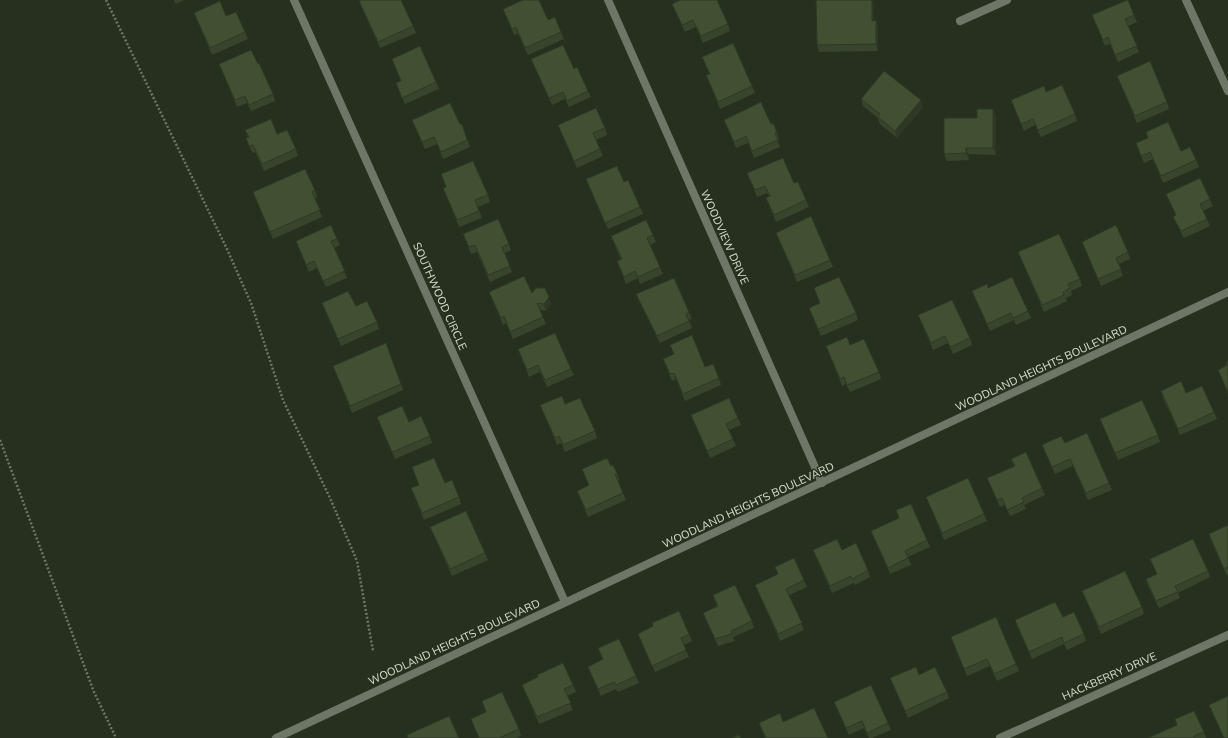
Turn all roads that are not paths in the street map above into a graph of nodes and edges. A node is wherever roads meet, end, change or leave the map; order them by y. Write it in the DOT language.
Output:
graph roads {
  1 [pos="294,0"];
  2 [pos="608,0"];
  3 [pos="1007,0"];
  4 [pos="1186,0"];
  5 [pos="960,21"];
  6 [pos="1228,91"];
  7 [pos="1228,292"];
  8 [pos="822,483"];
  9 [pos="566,602"];
  10 [pos="1228,635"];
  11 [pos="276,738"];
  12 [pos="1000,738"];
  1 -- 9 [label="street, SOUTHWOOD CIRCLE"];
  2 -- 8 [label="street, WOODVIEW DRIVE"];
  3 -- 5 [label="street"];
  4 -- 6 [label="street"];
  7 -- 8 [label="street, WOODLAND HEIGHTS BOULEVARD"];
  8 -- 9 [label="street, WOODLAND HEIGHTS BOULEVARD"];
  9 -- 11 [label="street, WOODLAND HEIGHTS BOULEVARD"];
  10 -- 12 [label="street, HACKBERRY DRIVE"];
}
